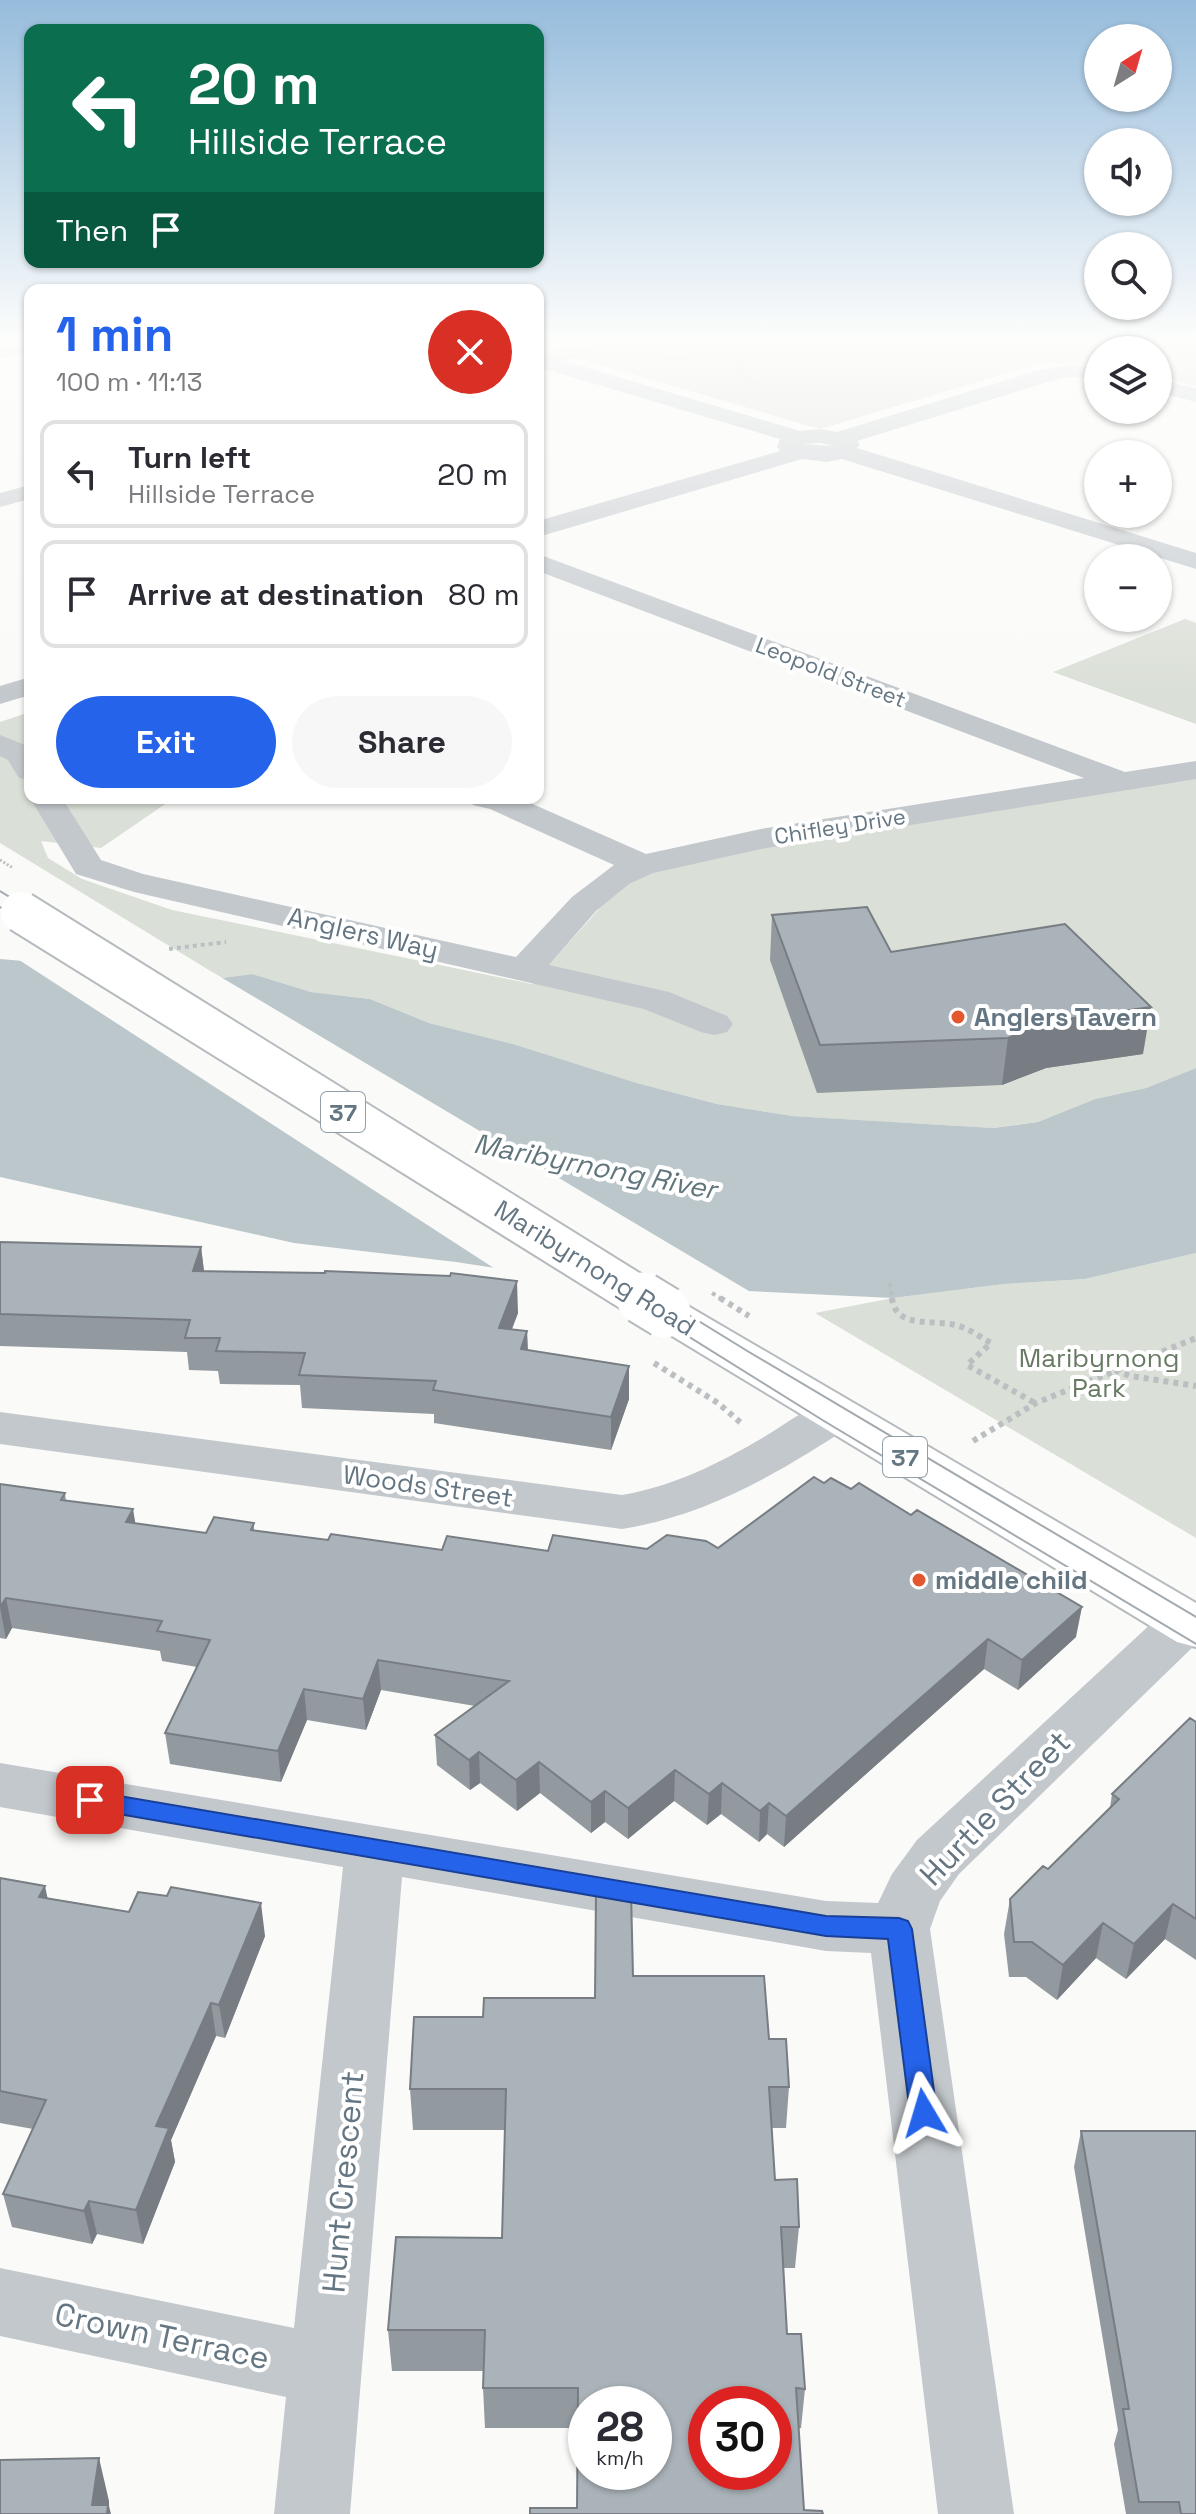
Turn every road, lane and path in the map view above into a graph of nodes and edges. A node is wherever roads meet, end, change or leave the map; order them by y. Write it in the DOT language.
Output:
graph roads {
  1 [pos="755,459"];
  2 [pos="884,459"];
  3 [pos="24,494"];
  4 [pos="0,500"];
  5 [pos="544,527"];
  6 [pos="1196,561"];
  7 [pos="544,564"];
  8 [pos="0,744"];
  9 [pos="24,761"];
  10 [pos="1196,770"];
  11 [pos="1123,783"];
  12 [pos="50,804"];
  13 [pos="506,804"];
  14 [pos="642,865"];
  15 [pos="10,906"];
  16 [pos="526,969"];
  17 [pos="714,1024"];
  18 [pos="890,1283"];
  19 [pos="749,1316"];
  20 [pos="762,1323"];
  21 [pos="1196,1338"];
  22 [pos="641,1356"];
  23 [pos="1113,1369"];
  24 [pos="1196,1386"];
  25 [pos="1036,1403"];
  26 [pos="834,1415"];
  27 [pos="0,1428"];
  28 [pos="962,1435"];
  29 [pos="773,1453"];
  30 [pos="1191,1625"];
  31 [pos="0,1785"];
  32 [pos="375,1849"];
  33 [pos="899,1929"];
  34 [pos="0,2302"];
  35 [pos="325,2370"];
  36 [pos="312,2514"];
  37 [pos="976,2514"];
  1 -- 5 [label="street"];
  2 -- 6 [label="street"];
  3 -- 4 [label="street"];
  7 -- 11 [label="street, Leopold Street"];
  8 -- 9 [label="street"];
  10 -- 11 [label="street, Chifley Drive"];
  11 -- 14 [label="street, Chifley Drive"];
  12 -- 16 [label="street, Anglers Way"];
  13 -- 14 [label="street"];
  14 -- 16 [label="street, Chifley Drive"];
  15 -- 26 [label="main road, Maribyrnong Road / 37, bridge"];
  16 -- 17 [label="street, Anglers Way"];
  18 -- 25 [label="path"];
  19 -- 20 [label="path"];
  21 -- 23 [label="path"];
  22 -- 29 [label="path"];
  23 -- 24 [label="path"];
  23 -- 25 [label="path"];
  25 -- 28 [label="path"];
  26 -- 29 [label="street, Woods Street"];
  26 -- 30 [label="main road, Maribyrnong Road / 37"];
  27 -- 29 [label="street, Woods Street"];
  30 -- 33 [label="street, Hurtle Street"];
  31 -- 32 [label="street"];
  32 -- 33 [label="street"];
  32 -- 35 [label="street, Hunt Crescent"];
  33 -- 37 [label="street, Hurtle Street"];
  34 -- 35 [label="street, Crown Terrace"];
  35 -- 36 [label="street, Hunt Crescent"];
}
